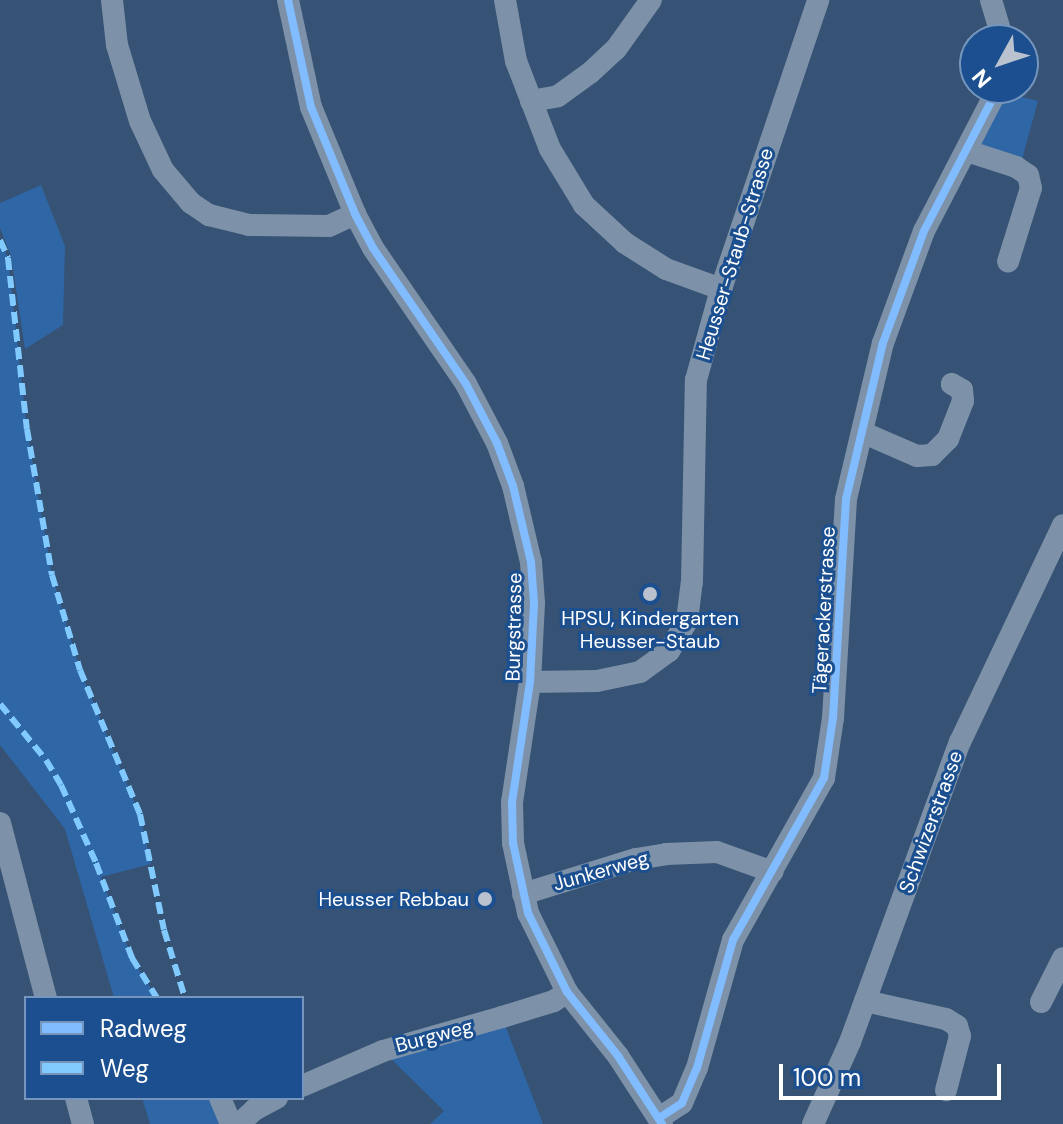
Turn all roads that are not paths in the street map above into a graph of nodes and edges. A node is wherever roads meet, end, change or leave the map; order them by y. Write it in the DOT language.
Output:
graph roads {
  1 [pos="112,0"];
  2 [pos="288,0"];
  3 [pos="505,0"];
  4 [pos="651,0"];
  5 [pos="818,0"];
  6 [pos="991,0"];
  7 [pos="998,24"];
  8 [pos="531,101"];
  9 [pos="990,104"];
  10 [pos="967,151"];
  11 [pos="355,214"];
  12 [pos="1008,262"];
  13 [pos="721,289"];
  14 [pos="952,384"];
  15 [pos="864,433"];
  16 [pos="1063,525"];
  17 [pos="530,682"];
  18 [pos="0,823"];
  19 [pos="773,872"];
  20 [pos="523,894"];
  21 [pos="1063,958"];
  22 [pos="567,992"];
  23 [pos="45,996"];
  24 [pos="865,1001"];
  25 [pos="1041,1002"];
  26 [pos="304,1085"];
  27 [pos="946,1090"];
  28 [pos="77,1100"];
  29 [pos="221,1100"];
  30 [pos="273,1100"];
  31 [pos="660,1121"];
  32 [pos="83,1124"];
  33 [pos="231,1124"];
  34 [pos="239,1124"];
  35 [pos="813,1124"];
  1 -- 11 [label="street"];
  2 -- 11 [label="street, Burgstrasse"];
  3 -- 8 [label="street"];
  4 -- 8 [label="street"];
  5 -- 13 [label="street, Heusser-Staub-Strasse"];
  6 -- 7 [label="street"];
  8 -- 13 [label="street"];
  9 -- 10 [label="street, Tägerackerstrasse"];
  10 -- 12 [label="street"];
  10 -- 15 [label="street, Tägerackerstrasse"];
  11 -- 17 [label="street, Burgstrasse"];
  13 -- 17 [label="street, Heusser-Staub-Strasse"];
  14 -- 15 [label="street"];
  15 -- 19 [label="street, Tägerackerstrasse"];
  16 -- 24 [label="street, Schwizerstrasse"];
  17 -- 20 [label="street, Burgstrasse"];
  18 -- 23 [label="street"];
  19 -- 20 [label="street, Junkerweg"];
  19 -- 31 [label="street, Tägerackerstrasse"];
  20 -- 22 [label="street, Burgstrasse"];
  21 -- 25 [label="street"];
  22 -- 26 [label="street, Burgweg"];
  22 -- 31 [label="street, Burgstrasse"];
  24 -- 27 [label="street"];
  24 -- 35 [label="street, Schwizerstrasse"];
  28 -- 32 [label="street"];
  29 -- 33 [label="street"];
  30 -- 34 [label="street"];
}
